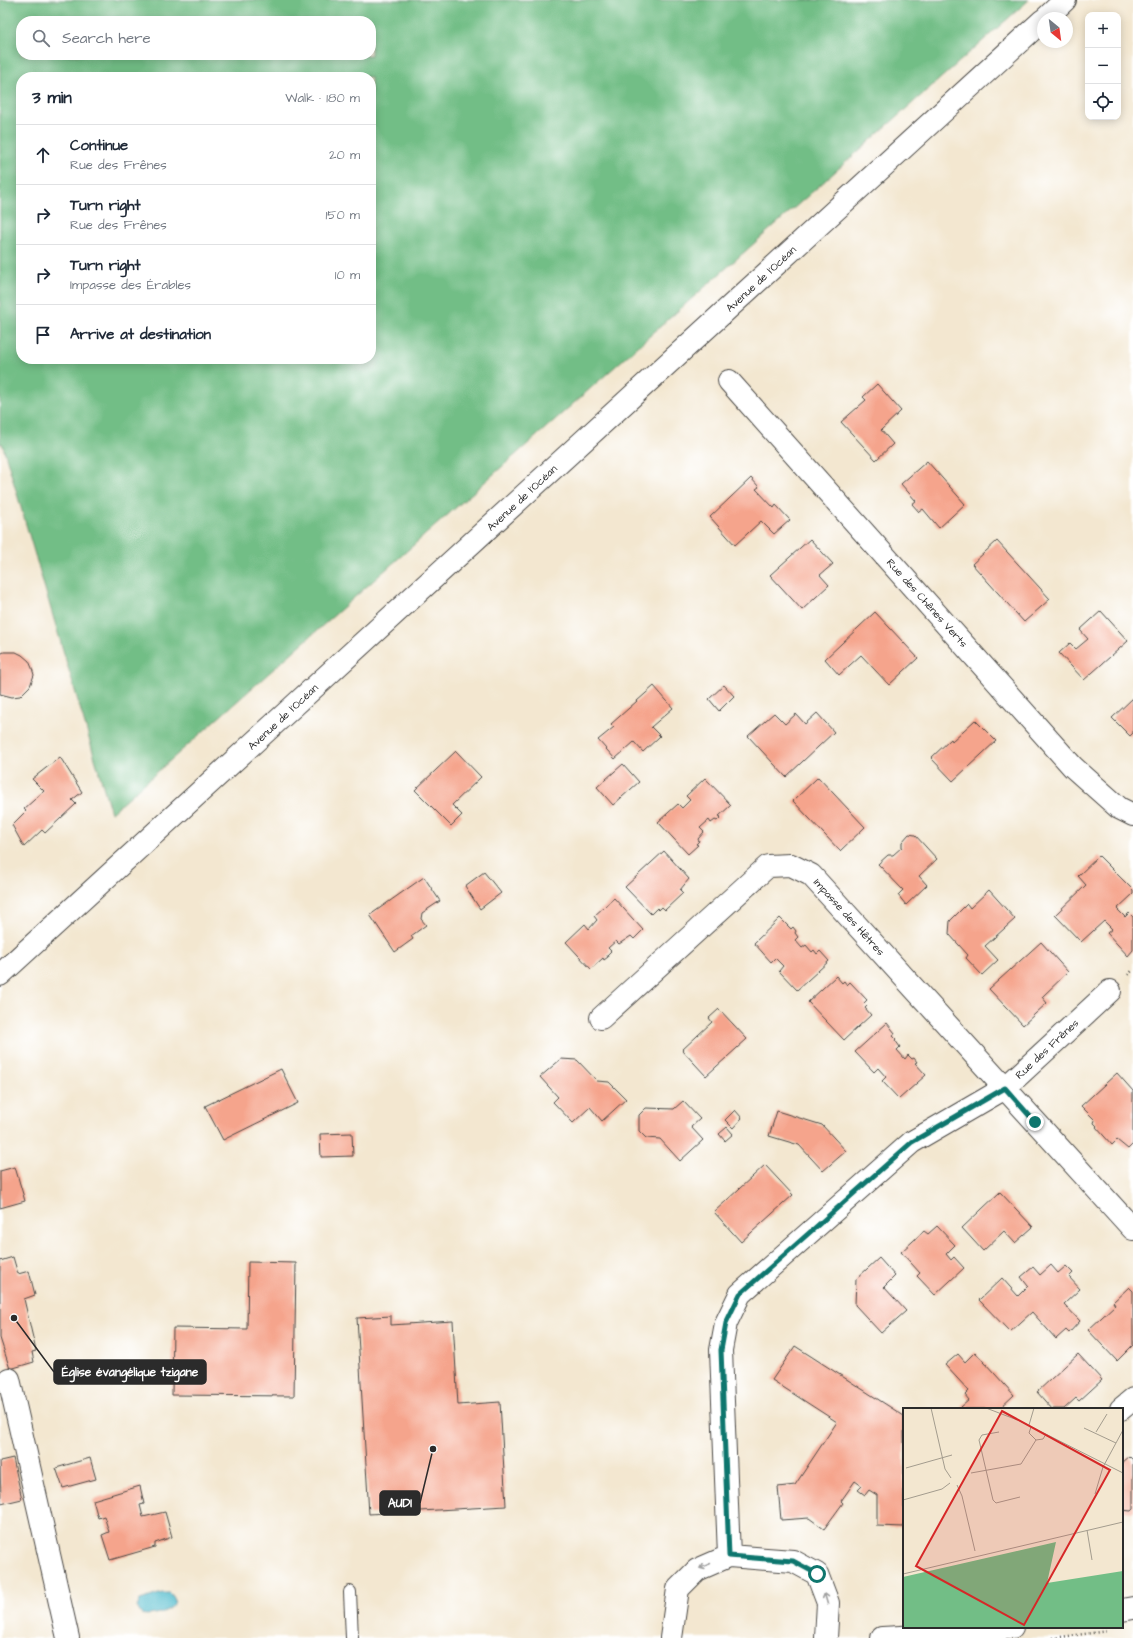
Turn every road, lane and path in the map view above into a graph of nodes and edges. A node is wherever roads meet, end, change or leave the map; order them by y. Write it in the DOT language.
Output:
graph roads {
  1 [pos="1065,0"];
  2 [pos="1052,12"];
  3 [pos="1037,25"];
  4 [pos="729,381"];
  5 [pos="1133,815"];
  6 [pos="0,976"];
  7 [pos="1110,991"];
  8 [pos="601,1018"];
  9 [pos="1005,1088"];
  10 [pos="1133,1229"];
  11 [pos="9,1379"];
  12 [pos="1133,1399"];
  13 [pos="1122,1408"];
  14 [pos="729,1556"];
  15 [pos="350,1592"];
  16 [pos="1133,1608"];
  17 [pos="1123,1610"];
  18 [pos="1006,1628"];
  19 [pos="1113,1630"];
  20 [pos="68,1638"];
  21 [pos="352,1638"];
  22 [pos="672,1638"];
  23 [pos="826,1638"];
  24 [pos="882,1638"];
  25 [pos="1053,1638"];
  1 -- 2 [label="street"];
  3 -- 6 [label="street, Avenue de l'Océan"];
  4 -- 5 [label="street, Rue des Chênes Verts"];
  7 -- 9 [label="street, Rue des Frênes"];
  8 -- 9 [label="street, Impasse des Hêtres"];
  9 -- 10 [label="street, Impasse des Hêtres"];
  9 -- 14 [label="street, Rue des Frênes"];
  11 -- 20 [label="street"];
  12 -- 13 [label="street"];
  14 -- 22 [label="street, one-way"];
  23 -- 14 [label="street, one-way"];
  15 -- 21 [label="lane"];
  16 -- 17 [label="street"];
  18 -- 24 [label="street"];
  19 -- 25 [label="path"];
}
